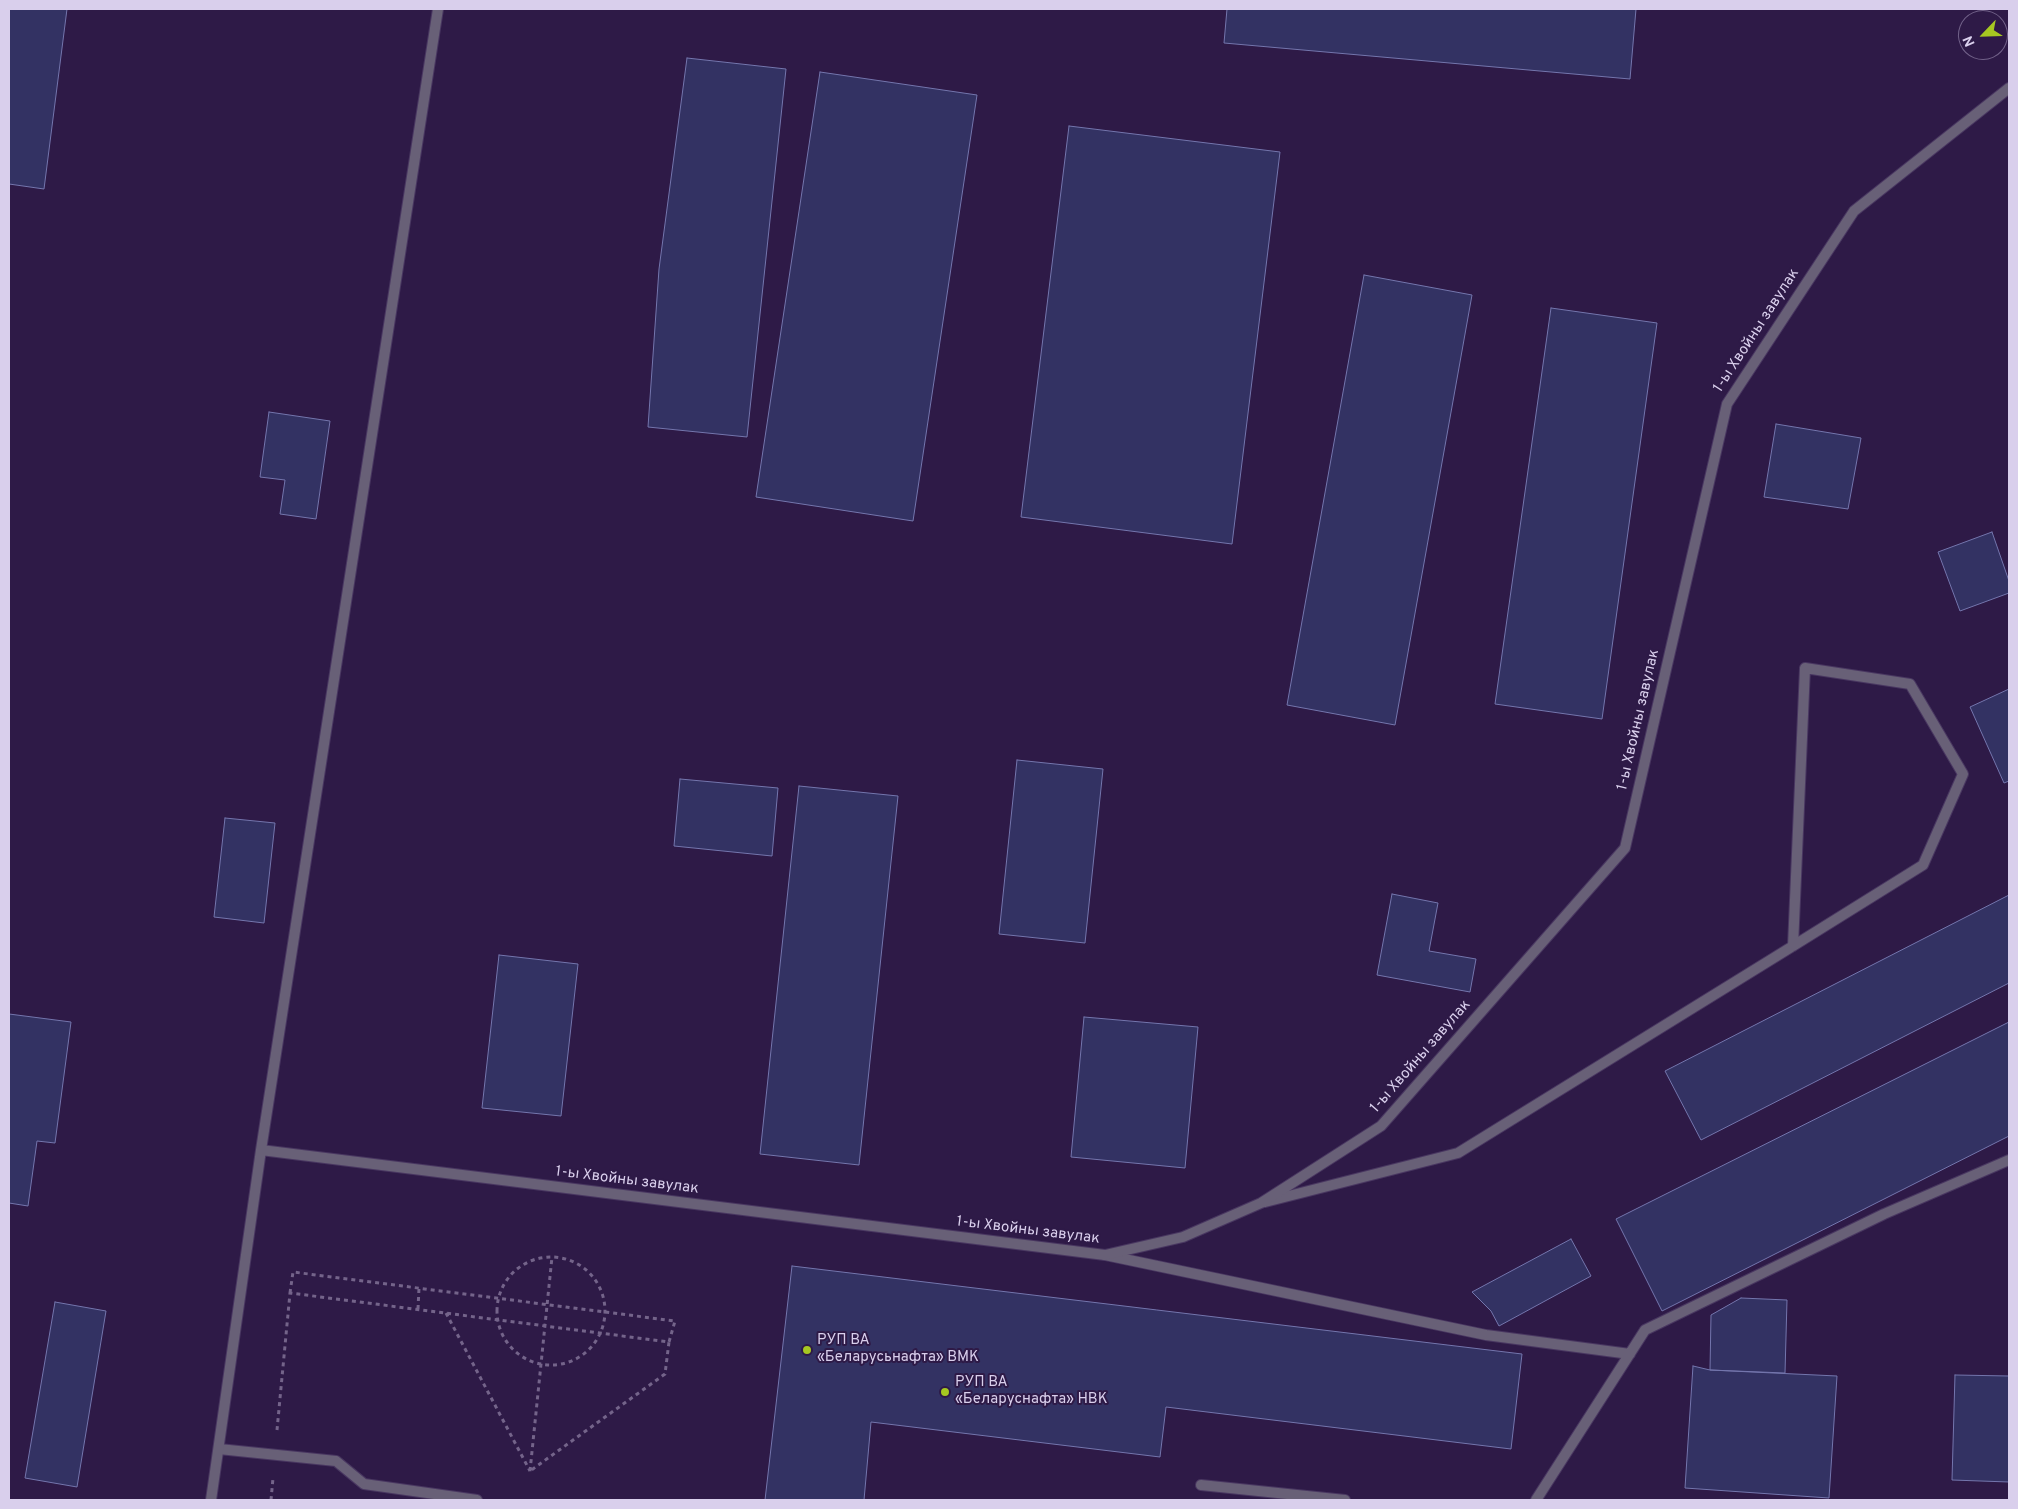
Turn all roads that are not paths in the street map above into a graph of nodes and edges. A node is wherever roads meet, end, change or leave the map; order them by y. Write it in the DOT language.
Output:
graph roads {
  1 [pos="438,9"];
  2 [pos="2009,88"];
  3 [pos="1793,946"];
  4 [pos="261,1150"];
  5 [pos="2009,1160"];
  6 [pos="1261,1203"];
  7 [pos="1105,1256"];
  8 [pos="1630,1354"];
  9 [pos="218,1449"];
  10 [pos="1201,1485"];
  11 [pos="211,1500"];
  12 [pos="477,1500"];
  13 [pos="1345,1500"];
  14 [pos="1536,1500"];
  1 -- 4 [label="street"];
  2 -- 6 [label="street, 1-ы Хвойны завулак"];
  3 -- 3 [label="street"];
  3 -- 6 [label="street"];
  4 -- 7 [label="street, 1-ы Хвойны завулак"];
  4 -- 9 [label="street"];
  5 -- 8 [label="street"];
  6 -- 7 [label="street, 1-ы Хвойны завулак"];
  7 -- 8 [label="street"];
  8 -- 14 [label="street"];
  9 -- 11 [label="street"];
  9 -- 12 [label="street"];
  10 -- 13 [label="street"];
}
